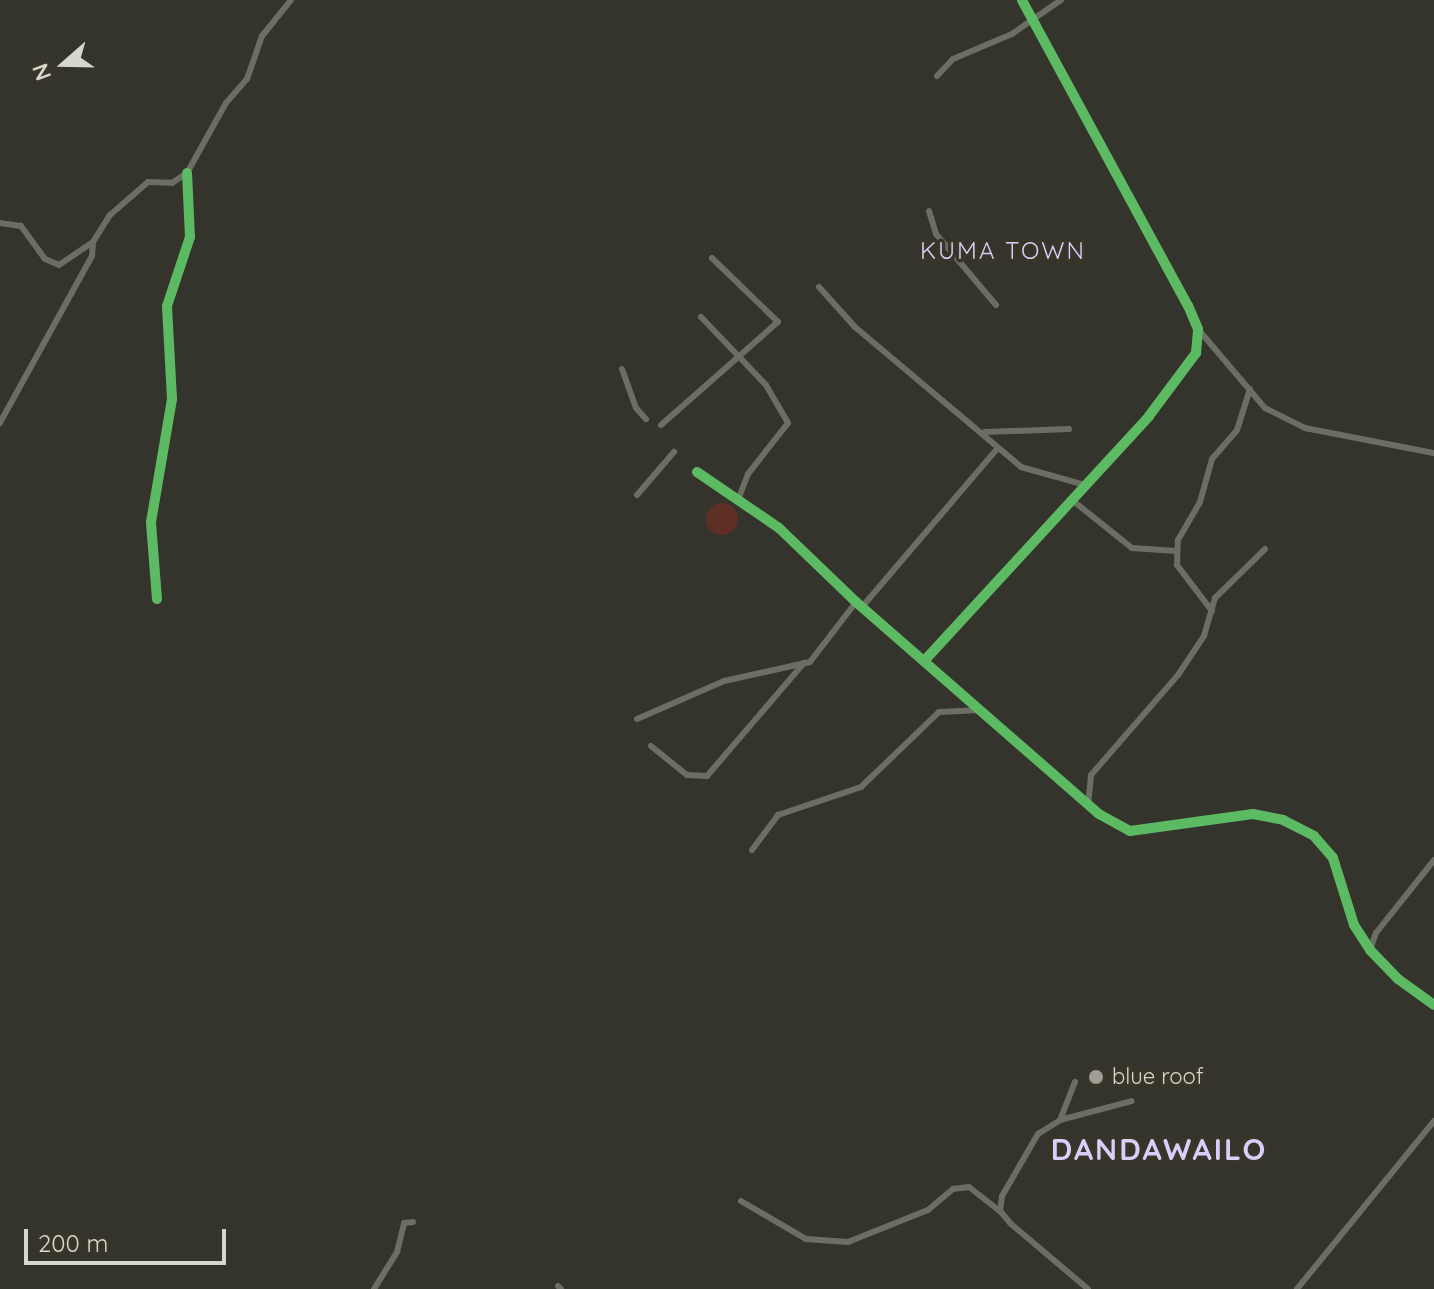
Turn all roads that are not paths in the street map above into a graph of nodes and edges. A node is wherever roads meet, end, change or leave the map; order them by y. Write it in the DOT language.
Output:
graph roads {
  1 [pos="291,0"];
  2 [pos="1022,0"];
  3 [pos="1061,0"];
  4 [pos="1032,20"];
  5 [pos="937,76"];
  6 [pos="187,173"];
  7 [pos="929,211"];
  8 [pos="0,223"];
  9 [pos="93,242"];
  10 [pos="712,258"];
  11 [pos="819,287"];
  12 [pos="996,305"];
  13 [pos="701,317"];
  14 [pos="1198,329"];
  15 [pos="736,357"];
  16 [pos="622,369"];
  17 [pos="1250,389"];
  18 [pos="646,419"];
  19 [pos="0,423"];
  20 [pos="661,425"];
  21 [pos="1069,429"];
  22 [pos="985,432"];
  23 [pos="998,448"];
  24 [pos="674,452"];
  25 [pos="1434,453"];
  26 [pos="697,472"];
  27 [pos="1085,485"];
  28 [pos="637,495"];
  29 [pos="738,500"];
  30 [pos="1072,500"];
  31 [pos="1265,549"];
  32 [pos="1177,551"];
  33 [pos="157,599"];
  34 [pos="859,604"];
  35 [pos="1212,611"];
  36 [pos="925,660"];
  37 [pos="804,663"];
  38 [pos="981,710"];
  39 [pos="637,719"];
  40 [pos="651,746"];
  41 [pos="1088,805"];
  42 [pos="752,850"];
  43 [pos="1434,860"];
  44 [pos="1370,950"];
  45 [pos="1434,1005"];
  46 [pos="1075,1082"];
  47 [pos="1132,1101"];
  48 [pos="1060,1120"];
  49 [pos="1434,1121"];
  50 [pos="741,1201"];
  51 [pos="1000,1211"];
  52 [pos="413,1222"];
  53 [pos="374,1289"];
  54 [pos="1088,1289"];
  55 [pos="1297,1289"];
  1 -- 6 [label="street"];
  2 -- 4 [label="street"];
  3 -- 4 [label="street"];
  4 -- 5 [label="street"];
  4 -- 14 [label="street"];
  6 -- 9 [label="street"];
  6 -- 33 [label="street"];
  7 -- 12 [label="street"];
  8 -- 9 [label="street"];
  9 -- 19 [label="street"];
  10 -- 15 [label="street"];
  11 -- 22 [label="street"];
  13 -- 15 [label="street"];
  14 -- 17 [label="street"];
  14 -- 27 [label="street"];
  15 -- 20 [label="street"];
  15 -- 29 [label="street"];
  16 -- 18 [label="street"];
  17 -- 25 [label="street"];
  17 -- 32 [label="street"];
  21 -- 22 [label="street"];
  22 -- 23 [label="street"];
  23 -- 27 [label="street"];
  23 -- 34 [label="street"];
  24 -- 28 [label="street"];
  26 -- 29 [label="street"];
  27 -- 30 [label="street"];
  29 -- 34 [label="street"];
  30 -- 32 [label="street"];
  30 -- 36 [label="street"];
  31 -- 35 [label="street"];
  32 -- 35 [label="street"];
  34 -- 36 [label="street"];
  34 -- 37 [label="street"];
  35 -- 41 [label="street"];
  36 -- 38 [label="street"];
  37 -- 39 [label="street"];
  37 -- 40 [label="street"];
  38 -- 41 [label="street"];
  38 -- 42 [label="street"];
  41 -- 44 [label="street"];
  43 -- 44 [label="street"];
  44 -- 45 [label="street"];
  46 -- 48 [label="street"];
  47 -- 48 [label="street"];
  48 -- 51 [label="street"];
  49 -- 55 [label="street"];
  50 -- 51 [label="street"];
  51 -- 54 [label="street"];
  52 -- 53 [label="street"];
}
